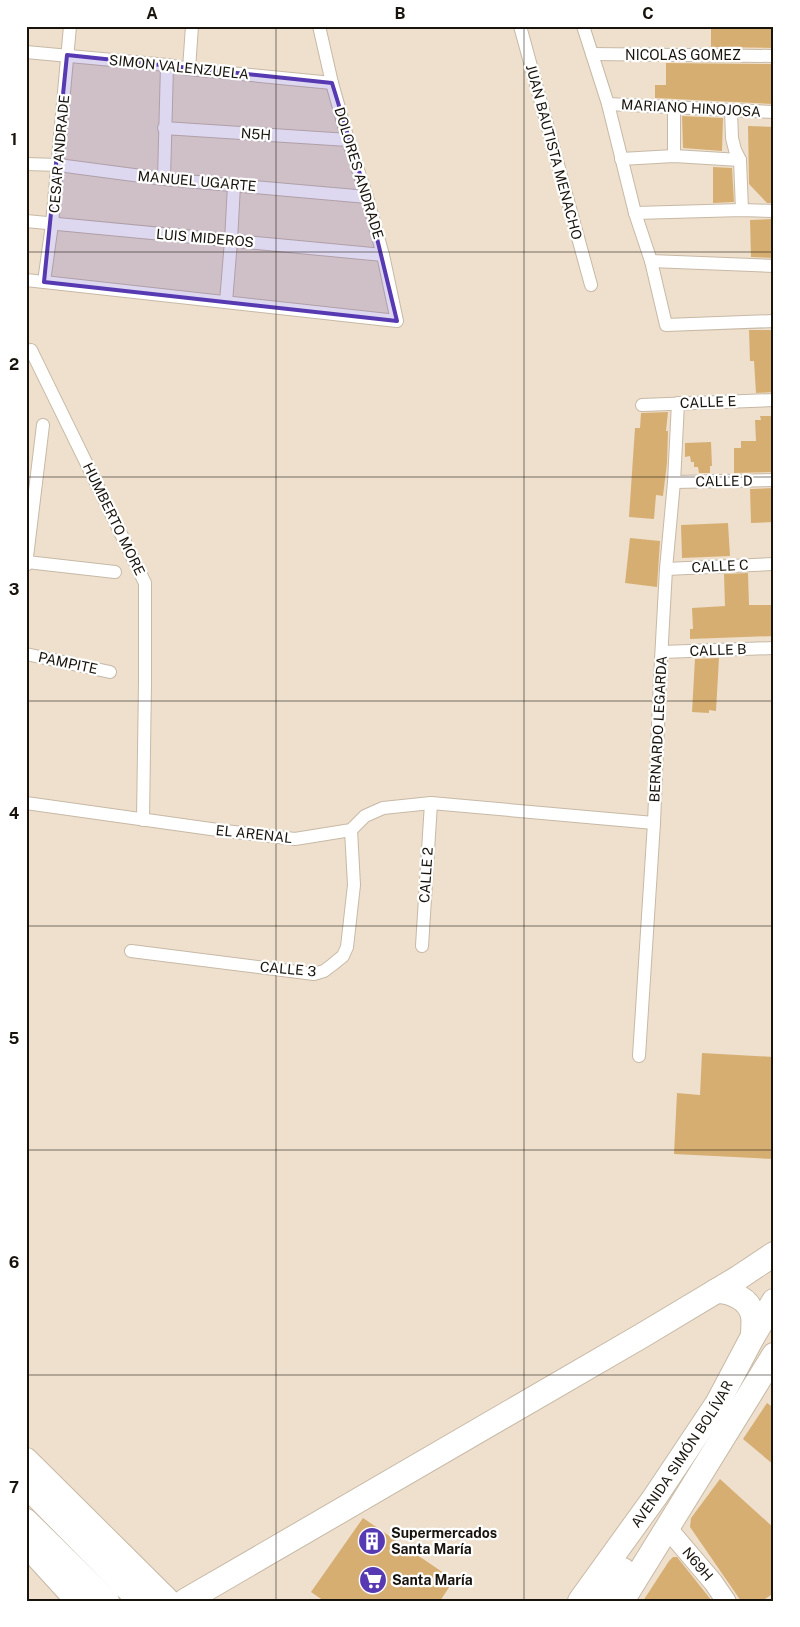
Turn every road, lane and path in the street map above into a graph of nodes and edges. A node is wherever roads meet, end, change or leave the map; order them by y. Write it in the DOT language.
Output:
graph roads {
  1 [pos="70,26"];
  2 [pos="192,26"];
  3 [pos="319,26"];
  4 [pos="520,26"];
  5 [pos="583,26"];
  6 [pos="26,52"];
  7 [pos="592,54"];
  8 [pos="67,55"];
  9 [pos="774,56"];
  10 [pos="166,65"];
  11 [pos="189,69"];
  12 [pos="332,83"];
  13 [pos="608,104"];
  14 [pos="674,108"];
  15 [pos="732,111"];
  16 [pos="774,112"];
  17 [pos="164,128"];
  18 [pos="348,140"];
  19 [pos="674,156"];
  20 [pos="622,159"];
  21 [pos="740,160"];
  22 [pos="26,164"];
  23 [pos="58,165"];
  24 [pos="164,179"];
  25 [pos="234,185"];
  26 [pos="368,196"];
  27 [pos="742,210"];
  28 [pos="774,211"];
  29 [pos="635,213"];
  30 [pos="26,221"];
  31 [pos="52,224"];
  32 [pos="231,241"];
  33 [pos="383,255"];
  34 [pos="651,261"];
  35 [pos="774,266"];
  36 [pos="26,280"];
  37 [pos="44,282"];
  38 [pos="590,282"];
  39 [pos="226,302"];
  40 [pos="774,321"];
  41 [pos="31,350"];
  42 [pos="774,400"];
  43 [pos="678,403"];
  44 [pos="642,405"];
  45 [pos="43,425"];
  46 [pos="774,480"];
  47 [pos="674,482"];
  48 [pos="27,564"];
  49 [pos="774,564"];
  50 [pos="666,569"];
  51 [pos="116,572"];
  52 [pos="774,648"];
  53 [pos="662,652"];
  54 [pos="26,654"];
  55 [pos="110,672"];
  56 [pos="26,803"];
  57 [pos="431,803"];
  58 [pos="143,820"];
  59 [pos="654,824"];
  60 [pos="351,830"];
  61 [pos="422,946"];
  62 [pos="131,951"];
  63 [pos="639,1056"];
  64 [pos="774,1254"];
  65 [pos="716,1291"];
  66 [pos="774,1301"];
  67 [pos="753,1336"];
  68 [pos="774,1355"];
  69 [pos="26,1456"];
  70 [pos="26,1460"];
  71 [pos="26,1485"];
  72 [pos="54,1487"];
  73 [pos="26,1521"];
  74 [pos="671,1521"];
  75 [pos="26,1544"];
  76 [pos="26,1557"];
  77 [pos="138,1598"];
  78 [pos="62,1601"];
  79 [pos="78,1601"];
  80 [pos="107,1601"];
  81 [pos="168,1601"];
  82 [pos="185,1601"];
  83 [pos="580,1601"];
  84 [pos="603,1601"];
  85 [pos="622,1601"];
  86 [pos="726,1601"];
  1 -- 8 [label="street, CESAR ANDRADE"];
  2 -- 11 [label="street"];
  3 -- 12 [label="street, DOLORES ANDRADE"];
  4 -- 38 [label="street, JUAN BAUTISTA MENACHO"];
  5 -- 7 [label="street"];
  6 -- 8 [label="street, SIMON VALENZUELA"];
  7 -- 9 [label="street, NICOLAS GOMEZ"];
  7 -- 13 [label="street"];
  8 -- 10 [label="street, SIMON VALENZUELA"];
  8 -- 23 [label="street, CESAR ANDRADE"];
  10 -- 11 [label="street, SIMON VALENZUELA"];
  10 -- 17 [label="street"];
  11 -- 12 [label="street, SIMON VALENZUELA"];
  12 -- 18 [label="street, DOLORES ANDRADE"];
  13 -- 14 [label="street, MARIANO HINOJOSA"];
  13 -- 20 [label="street"];
  14 -- 15 [label="street, MARIANO HINOJOSA"];
  14 -- 19 [label="street"];
  15 -- 16 [label="street, MARIANO HINOJOSA"];
  15 -- 21 [label="street"];
  17 -- 18 [label="street, N5H"];
  17 -- 24 [label="street"];
  18 -- 26 [label="street, DOLORES ANDRADE"];
  19 -- 20 [label="street"];
  19 -- 21 [label="street"];
  20 -- 29 [label="street"];
  21 -- 27 [label="street"];
  22 -- 23 [label="street, MANUEL UGARTE"];
  23 -- 24 [label="street, MANUEL UGARTE"];
  23 -- 31 [label="street, CESAR ANDRADE"];
  24 -- 25 [label="street, MANUEL UGARTE"];
  25 -- 26 [label="street, MANUEL UGARTE"];
  25 -- 32 [label="street"];
  26 -- 33 [label="street, DOLORES ANDRADE"];
  27 -- 28 [label="street"];
  27 -- 29 [label="street"];
  29 -- 34 [label="street"];
  30 -- 31 [label="street, LUIS MIDEROS"];
  31 -- 32 [label="street, LUIS MIDEROS"];
  31 -- 37 [label="street, CESAR ANDRADE"];
  32 -- 33 [label="street, LUIS MIDEROS"];
  32 -- 39 [label="street"];
  33 -- 39 [label="street, DOLORES ANDRADE"];
  34 -- 35 [label="street"];
  34 -- 40 [label="street"];
  36 -- 37 [label="street"];
  37 -- 39 [label="street"];
  41 -- 58 [label="street, HUMBERTO MORE"];
  42 -- 43 [label="street, CALLE E"];
  43 -- 44 [label="street, CALLE E"];
  43 -- 47 [label="street, BERNARDO LEGARDA"];
  45 -- 48 [label="street"];
  46 -- 47 [label="street, CALLE D"];
  47 -- 50 [label="street, BERNARDO LEGARDA"];
  48 -- 51 [label="street"];
  49 -- 50 [label="street, CALLE C"];
  50 -- 53 [label="street, BERNARDO LEGARDA"];
  52 -- 53 [label="street, CALLE B"];
  53 -- 59 [label="street, BERNARDO LEGARDA"];
  54 -- 55 [label="street, PAMPITE"];
  56 -- 58 [label="street, EL ARENAL"];
  57 -- 59 [label="street"];
  57 -- 60 [label="street"];
  57 -- 61 [label="street, CALLE 2"];
  58 -- 60 [label="street, EL ARENAL"];
  59 -- 63 [label="street, BERNARDO LEGARDA"];
  60 -- 62 [label="street, CALLE 3"];
  64 -- 65 [label="highway"];
  65 -- 67 [label="highway"];
  65 -- 82 [label="highway"];
  66 -- 67 [label="highway, AVENIDA SIMÓN BOLÍVAR"];
  67 -- 83 [label="highway, AVENIDA SIMÓN BOLÍVAR"];
  68 -- 74 [label="highway, AVENIDA SIMÓN BOLÍVAR"];
  69 -- 72 [label="highway"];
  70 -- 72 [label="highway"];
  71 -- 77 [label="highway"];
  72 -- 81 [label="highway"];
  73 -- 80 [label="highway"];
  74 -- 84 [label="highway"];
  74 -- 85 [label="highway, AVENIDA SIMÓN BOLÍVAR"];
  74 -- 86 [label="street, N69H"];
  75 -- 79 [label="highway"];
  76 -- 78 [label="highway"];
}
